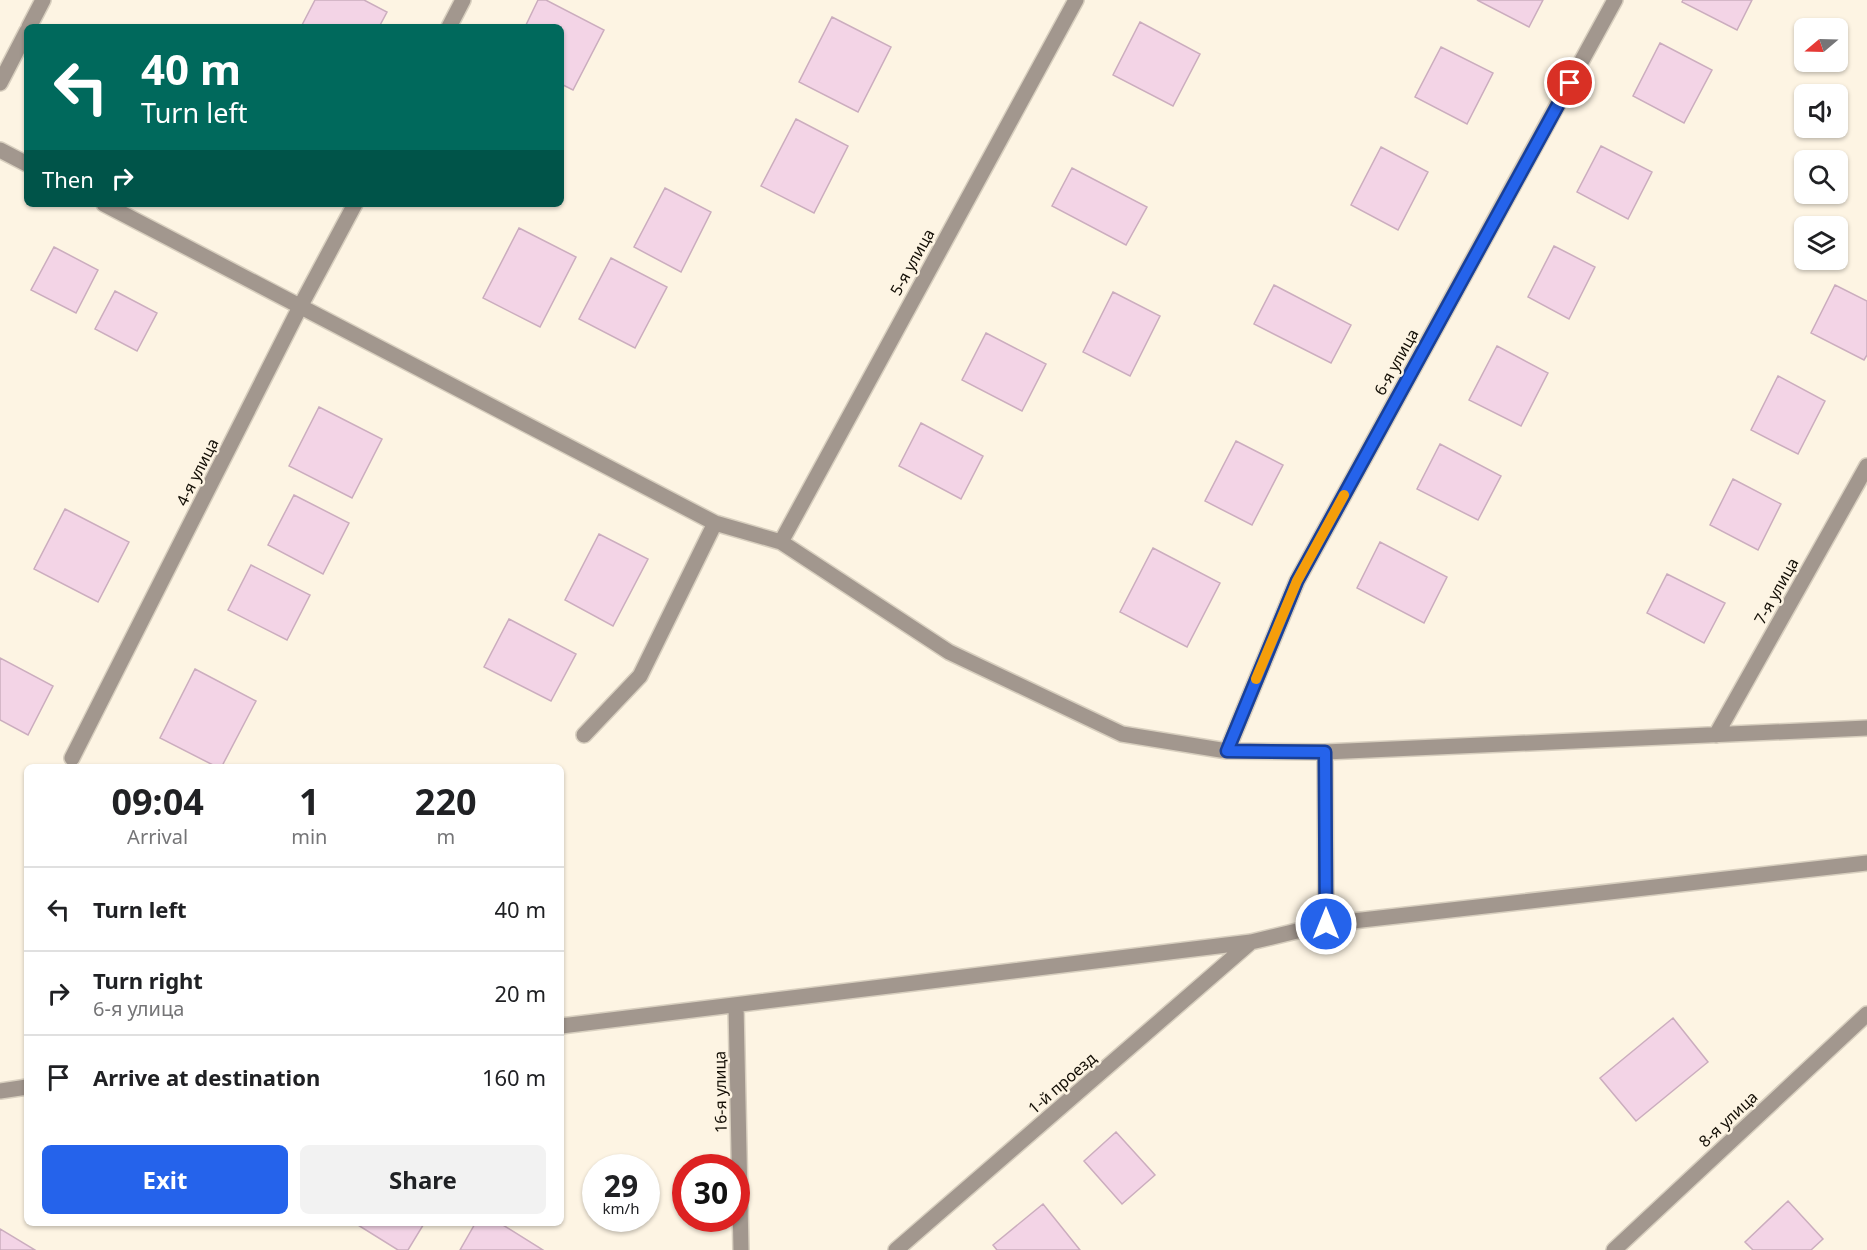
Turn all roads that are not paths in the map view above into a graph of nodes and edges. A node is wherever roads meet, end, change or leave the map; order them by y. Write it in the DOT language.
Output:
graph roads {
  1 [pos="43,0"];
  2 [pos="463,0"];
  3 [pos="1076,0"];
  4 [pos="1615,0"];
  5 [pos="31,24"];
  6 [pos="451,24"];
  7 [pos="24,37"];
  8 [pos="0,83"];
  9 [pos="0,150"];
  10 [pos="24,162"];
  11 [pos="110,207"];
  12 [pos="353,207"];
  13 [pos="301,305"];
  14 [pos="1867,466"];
  15 [pos="715,523"];
  16 [pos="781,542"];
  17 [pos="1867,728"];
  18 [pos="584,735"];
  19 [pos="1716,735"];
  20 [pos="1227,751"];
  21 [pos="1325,752"];
  22 [pos="72,758"];
  23 [pos="1867,863"];
  24 [pos="1326,924"];
  25 [pos="1251,942"];
  26 [pos="736,1005"];
  27 [pos="1867,1014"];
  28 [pos="564,1026"];
  29 [pos="24,1088"];
  30 [pos="0,1091"];
  31 [pos="741,1250"];
  32 [pos="896,1250"];
  33 [pos="1614,1250"];
  1 -- 5 [label="street"];
  2 -- 6 [label="street"];
  3 -- 16 [label="street, 5-я улица"];
  4 -- 20 [label="street, 6-я улица"];
  7 -- 8 [label="street"];
  9 -- 10 [label="street"];
  11 -- 13 [label="street"];
  12 -- 13 [label="street, 4-я улица"];
  13 -- 15 [label="street"];
  13 -- 22 [label="street, 4-я улица"];
  14 -- 19 [label="street, 7-я улица"];
  15 -- 16 [label="street"];
  15 -- 18 [label="street"];
  16 -- 20 [label="street"];
  17 -- 19 [label="street"];
  19 -- 21 [label="street"];
  20 -- 21 [label="street"];
  21 -- 24 [label="street"];
  23 -- 24 [label="street"];
  24 -- 25 [label="street"];
  25 -- 26 [label="street"];
  25 -- 32 [label="street, 1-й проезд"];
  26 -- 28 [label="street"];
  26 -- 31 [label="street, 16-я улица"];
  27 -- 33 [label="street, 8-я улица"];
  29 -- 30 [label="street"];
}
